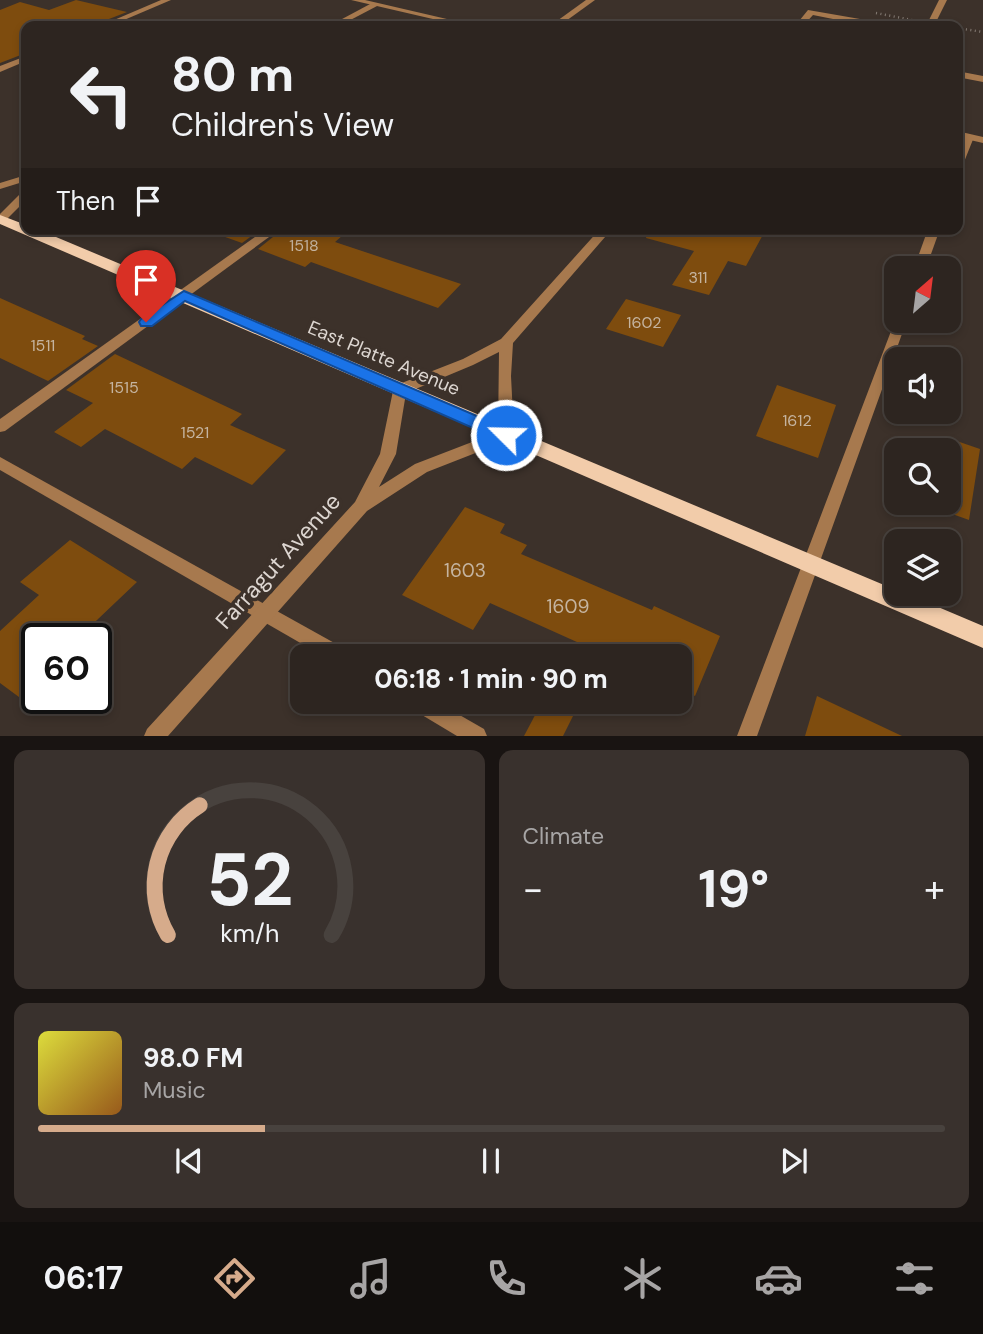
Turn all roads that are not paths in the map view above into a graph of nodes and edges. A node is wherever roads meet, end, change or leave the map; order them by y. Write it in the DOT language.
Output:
graph roads {
  1 [pos="167,0"];
  2 [pos="355,0"];
  3 [pos="591,0"];
  4 [pos="943,0"];
  5 [pos="375,5"];
  6 [pos="116,21"];
  7 [pos="343,21"];
  8 [pos="449,21"];
  9 [pos="561,21"];
  10 [pos="803,21"];
  11 [pos="857,21"];
  12 [pos="932,21"];
  13 [pos="21,60"];
  14 [pos="0,69"];
  15 [pos="963,75"];
  16 [pos="983,79"];
  17 [pos="963,136"];
  18 [pos="983,140"];
  19 [pos="21,180"];
  20 [pos="0,186"];
  21 [pos="21,199"];
  22 [pos="0,219"];
  23 [pos="21,228"];
  24 [pos="39,235"];
  25 [pos="266,235"];
  26 [pos="601,235"];
  27 [pos="932,235"];
  28 [pos="924,256"];
  29 [pos="184,295"];
  30 [pos="896,333"];
  31 [pos="506,342"];
  32 [pos="399,390"];
  33 [pos="0,427"];
  34 [pos="506,435"];
  35 [pos="0,463"];
  36 [pos="361,507"];
  37 [pos="811,564"];
  38 [pos="264,612"];
  39 [pos="983,637"];
  40 [pos="319,644"];
  41 [pos="439,714"];
  42 [pos="154,736"];
  43 [pos="477,736"];
  44 [pos="747,736"];
  1 -- 6 [label="street"];
  2 -- 5 [label="street"];
  3 -- 9 [label="street"];
  4 -- 12 [label="street"];
  5 -- 7 [label="street"];
  5 -- 8 [label="street"];
  10 -- 11 [label="street"];
  13 -- 14 [label="street"];
  15 -- 16 [label="street"];
  17 -- 18 [label="street"];
  19 -- 20 [label="street"];
  21 -- 22 [label="street"];
  22 -- 23 [label="main road, East Platte Avenue"];
  24 -- 29 [label="main road, East Platte Avenue"];
  25 -- 29 [label="street"];
  26 -- 31 [label="street"];
  27 -- 28 [label="street"];
  29 -- 32 [label="main road, East Platte Avenue"];
  29 -- 33 [label="street"];
  30 -- 37 [label="street"];
  31 -- 32 [label="street"];
  31 -- 34 [label="street"];
  32 -- 34 [label="main road, East Platte Avenue"];
  32 -- 36 [label="street, Farragut Avenue"];
  34 -- 36 [label="street"];
  34 -- 37 [label="main road, East Platte Avenue"];
  35 -- 38 [label="street"];
  36 -- 38 [label="street, Farragut Avenue"];
  37 -- 39 [label="main road, East Platte Avenue"];
  37 -- 44 [label="street"];
  38 -- 40 [label="street"];
  38 -- 42 [label="street, Farragut Avenue"];
  41 -- 43 [label="street"];
}
